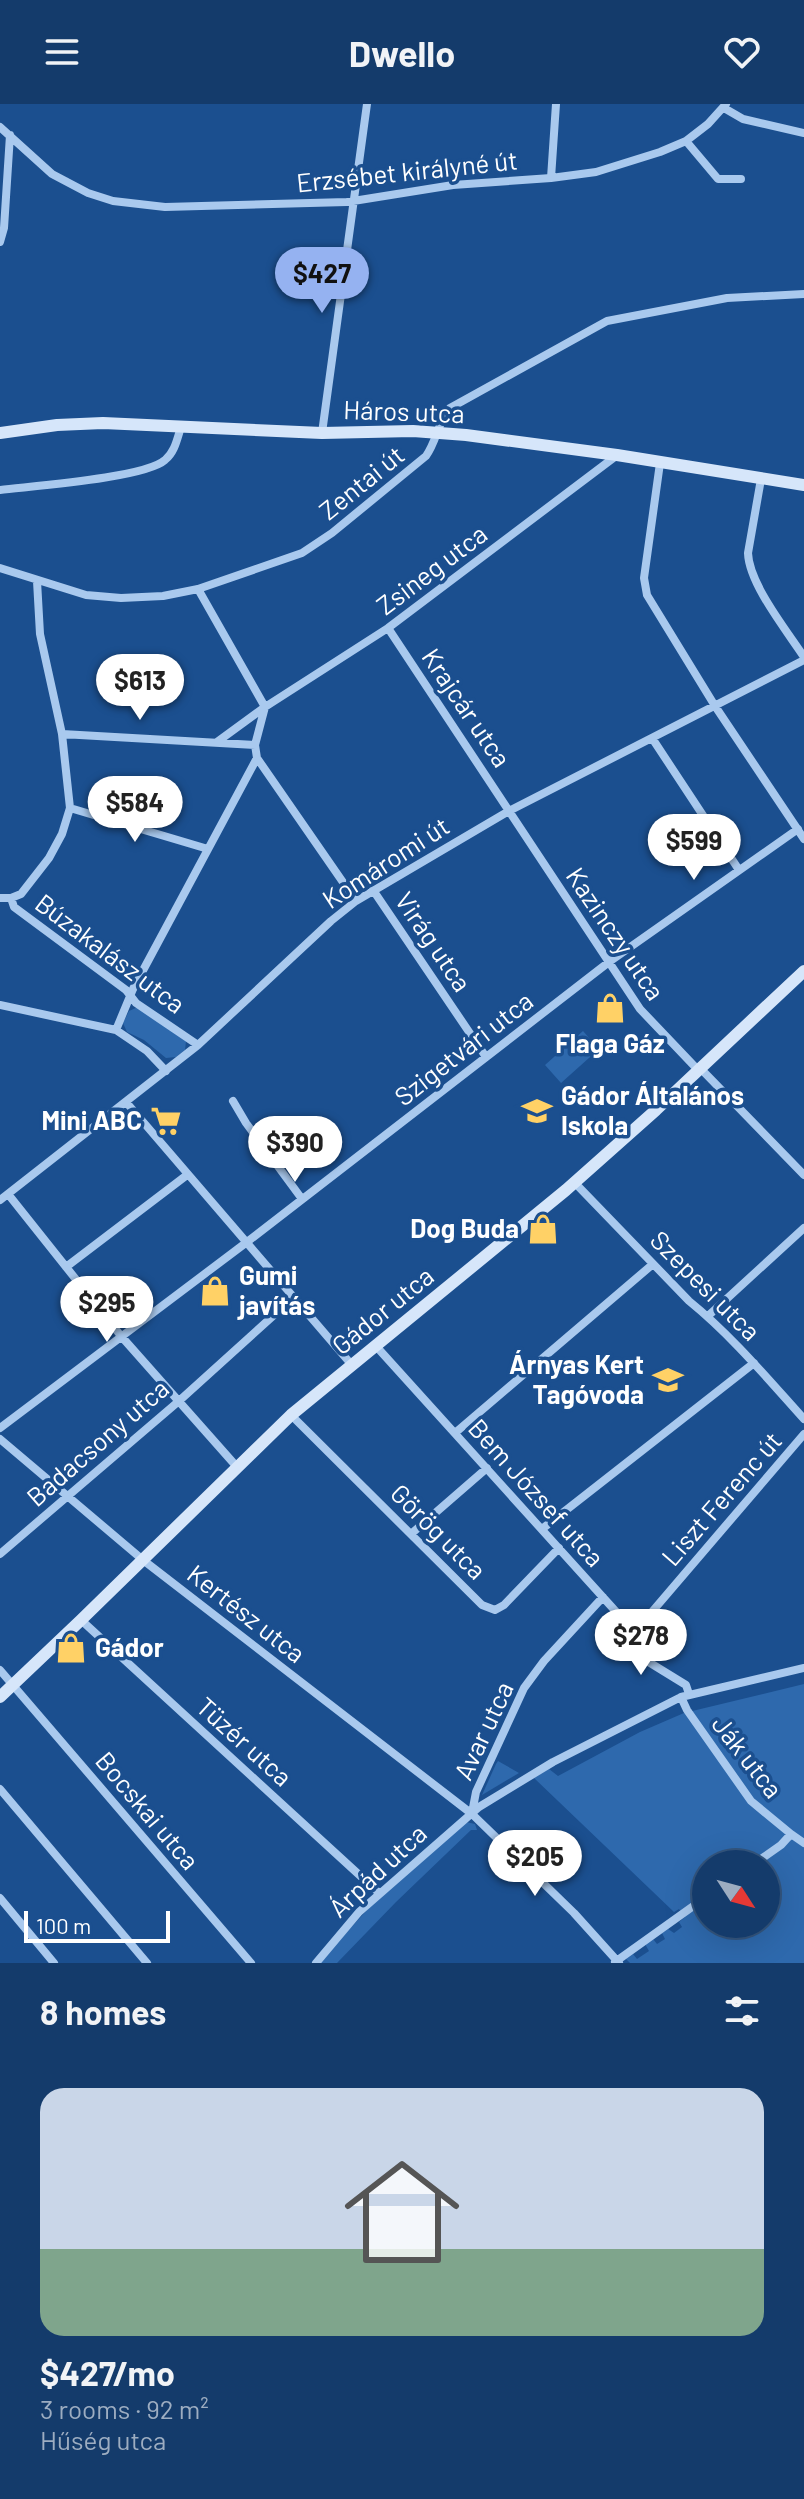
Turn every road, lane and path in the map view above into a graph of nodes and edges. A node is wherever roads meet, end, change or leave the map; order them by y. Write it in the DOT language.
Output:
graph roads {
  1 [pos="367,104"];
  2 [pos="556,104"];
  3 [pos="725,106"];
  4 [pos="0,127"];
  5 [pos="804,133"];
  6 [pos="10,135"];
  7 [pos="686,141"];
  8 [pos="551,178"];
  9 [pos="741,179"];
  10 [pos="355,202"];
  11 [pos="0,239"];
  12 [pos="804,294"];
  13 [pos="181,427"];
  14 [pos="0,433"];
  15 [pos="322,433"];
  16 [pos="438,433"];
  17 [pos="617,455"];
  18 [pos="660,463"];
  19 [pos="761,479"];
  20 [pos="804,485"];
  21 [pos="0,490"];
  22 [pos="0,568"];
  23 [pos="37,581"];
  24 [pos="198,589"];
  25 [pos="388,628"];
  26 [pos="804,659"];
  27 [pos="715,706"];
  28 [pos="265,707"];
  29 [pos="62,734"];
  30 [pos="652,738"];
  31 [pos="217,742"];
  32 [pos="255,745"];
  33 [pos="257,758"];
  34 [pos="70,808"];
  35 [pos="509,811"];
  36 [pos="798,829"];
  37 [pos="804,839"];
  38 [pos="208,849"];
  39 [pos="739,870"];
  40 [pos="373,890"];
  41 [pos="0,898"];
  42 [pos="11,898"];
  43 [pos="356,901"];
  44 [pos="609,962"];
  45 [pos="803,975"];
  46 [pos="131,996"];
  47 [pos="0,1005"];
  48 [pos="116,1030"];
  49 [pos="198,1045"];
  50 [pos="486,1057"];
  51 [pos="700,1070"];
  52 [pos="166,1071"];
  53 [pos="233,1101"];
  54 [pos="126,1102"];
  55 [pos="187,1175"];
  56 [pos="804,1175"];
  57 [pos="575,1183"];
  58 [pos="8,1194"];
  59 [pos="302,1199"];
  60 [pos="0,1200"];
  61 [pos="804,1228"];
  62 [pos="247,1242"];
  63 [pos="653,1264"];
  64 [pos="66,1267"];
  65 [pos="294,1297"];
  66 [pos="708,1316"];
  67 [pos="121,1336"];
  68 [pos="375,1345"];
  69 [pos="754,1363"];
  70 [pos="351,1364"];
  71 [pos="179,1401"];
  72 [pos="291,1415"];
  73 [pos="804,1419"];
  74 [pos="0,1428"];
  75 [pos="455,1433"];
  76 [pos="804,1434"];
  77 [pos="0,1439"];
  78 [pos="237,1467"];
  79 [pos="487,1468"];
  80 [pos="67,1496"];
  81 [pos="542,1529"];
  82 [pos="411,1534"];
  83 [pos="559,1548"];
  84 [pos="0,1554"];
  85 [pos="143,1560"];
  86 [pos="603,1597"];
  87 [pos="81,1620"];
  88 [pos="639,1627"];
  89 [pos="804,1668"];
  90 [pos="0,1670"];
  91 [pos="13,1685"];
  92 [pos="685,1696"];
  93 [pos="0,1697"];
  94 [pos="0,1789"];
  95 [pos="472,1814"];
  96 [pos="791,1834"];
  97 [pos="804,1843"];
  98 [pos="774,1850"];
  99 [pos="379,1893"];
  100 [pos="0,1898"];
  101 [pos="692,1907"];
  102 [pos="617,1962"];
  103 [pos="54,1963"];
  104 [pos="147,1963"];
  105 [pos="251,1963"];
  106 [pos="316,1963"];
  1 -- 10 [label="street"];
  2 -- 8 [label="street"];
  3 -- 5 [label="street"];
  3 -- 7 [label="street, Erzsébet királyné út"];
  4 -- 6 [label="street, Erzsébet királyné út"];
  6 -- 10 [label="street, Erzsébet királyné út"];
  6 -- 11 [label="street"];
  7 -- 8 [label="street, Erzsébet királyné út"];
  7 -- 9 [label="street"];
  8 -- 10 [label="street, Erzsébet királyné út"];
  10 -- 15 [label="street"];
  12 -- 16 [label="street, Zentai út"];
  13 -- 14 [label="street, Háros utca"];
  13 -- 15 [label="street, Háros utca"];
  13 -- 21 [label="street"];
  15 -- 16 [label="street, Háros utca"];
  16 -- 17 [label="street, Háros utca"];
  16 -- 24 [label="street, Zentai út"];
  17 -- 18 [label="street, Háros utca"];
  17 -- 25 [label="street, Zsineg utca"];
  18 -- 19 [label="street, Háros utca"];
  18 -- 27 [label="street"];
  19 -- 20 [label="street, Háros utca"];
  19 -- 26 [label="street"];
  22 -- 23 [label="street, Zentai út"];
  23 -- 24 [label="street, Zentai út"];
  23 -- 29 [label="street"];
  24 -- 28 [label="street"];
  25 -- 28 [label="street, Zsineg utca"];
  25 -- 35 [label="street, Krajcár utca"];
  26 -- 27 [label="street, Komáromi út"];
  27 -- 30 [label="street, Komáromi út"];
  27 -- 36 [label="street"];
  28 -- 31 [label="street, Zsineg utca"];
  28 -- 32 [label="street"];
  29 -- 31 [label="street"];
  29 -- 34 [label="street"];
  30 -- 35 [label="street, Komáromi út"];
  30 -- 39 [label="street"];
  31 -- 32 [label="street"];
  32 -- 33 [label="street"];
  33 -- 38 [label="street"];
  33 -- 43 [label="street"];
  34 -- 38 [label="street"];
  34 -- 42 [label="street"];
  35 -- 40 [label="street, Komáromi út"];
  35 -- 44 [label="street, Kazinczy utca"];
  36 -- 37 [label="street"];
  36 -- 39 [label="street, Szigetvári utca"];
  38 -- 46 [label="street"];
  39 -- 44 [label="street, Szigetvári utca"];
  40 -- 43 [label="street, Komáromi út"];
  40 -- 50 [label="street, Virág utca"];
  41 -- 42 [label="street, Búzakalász utca"];
  42 -- 46 [label="street, Búzakalász utca"];
  43 -- 49 [label="street, Komáromi út"];
  44 -- 50 [label="street, Szigetvári utca"];
  44 -- 51 [label="street, Kazinczy utca"];
  45 -- 51 [label="street, Gádor utca"];
  46 -- 48 [label="street"];
  46 -- 49 [label="street, Búzakalász utca"];
  47 -- 48 [label="street"];
  48 -- 52 [label="street"];
  49 -- 52 [label="street, Komáromi út"];
  50 -- 59 [label="street, Szigetvári utca"];
  51 -- 56 [label="street, Kazinczy utca"];
  51 -- 57 [label="street, Gádor utca"];
  52 -- 54 [label="street, Komáromi út"];
  53 -- 59 [label="street"];
  54 -- 55 [label="street"];
  54 -- 58 [label="street, Komáromi út"];
  55 -- 62 [label="street"];
  55 -- 64 [label="street"];
  57 -- 63 [label="street, Szepesi utca"];
  57 -- 68 [label="street, Gádor utca"];
  58 -- 60 [label="street, Komáromi út"];
  58 -- 64 [label="street"];
  59 -- 62 [label="street, Szigetvári utca"];
  61 -- 66 [label="street"];
  62 -- 65 [label="street"];
  62 -- 67 [label="street, Szigetvári utca"];
  63 -- 66 [label="street, Szepesi utca"];
  63 -- 75 [label="street"];
  64 -- 67 [label="street"];
  65 -- 70 [label="street"];
  65 -- 71 [label="street, Badacsony utca"];
  66 -- 69 [label="street, Szepesi utca"];
  67 -- 71 [label="street"];
  67 -- 74 [label="street, Szigetvári utca"];
  68 -- 70 [label="street, Gádor utca"];
  68 -- 75 [label="street, Bem József utca"];
  69 -- 73 [label="street, Szepesi utca"];
  69 -- 81 [label="street"];
  70 -- 72 [label="street, Gádor utca"];
  71 -- 78 [label="street"];
  71 -- 80 [label="street, Badacsony utca"];
  72 -- 78 [label="street, Gádor utca"];
  72 -- 82 [label="street, Görög utca"];
  75 -- 79 [label="street, Bem József utca"];
  76 -- 88 [label="street, Liszt Ferenc út"];
  77 -- 80 [label="street, Kertész utca"];
  78 -- 85 [label="street, Gádor utca"];
  79 -- 81 [label="street, Bem József utca"];
  79 -- 82 [label="street"];
  80 -- 84 [label="street, Badacsony utca"];
  80 -- 85 [label="street, Kertész utca"];
  81 -- 83 [label="street, Bem József utca"];
  82 -- 83 [label="street, Görög utca"];
  83 -- 86 [label="street, Bem József utca"];
  85 -- 87 [label="street, Gádor utca"];
  85 -- 95 [label="street, Kertész utca"];
  86 -- 88 [label="street, Bem József utca"];
  86 -- 95 [label="street, Avar utca"];
  87 -- 91 [label="street, Gádor utca"];
  87 -- 99 [label="street, Tüzér utca"];
  88 -- 92 [label="street"];
  89 -- 92 [label="street, Árpád utca"];
  90 -- 91 [label="street, Bocskai utca"];
  91 -- 93 [label="street, Gádor utca"];
  91 -- 105 [label="street, Bocskai utca"];
  92 -- 95 [label="street, Árpád utca"];
  92 -- 96 [label="street, Ják utca"];
  94 -- 104 [label="street"];
  95 -- 99 [label="street, Árpád utca"];
  95 -- 102 [label="street, Kertész utca"];
  96 -- 97 [label="street, Ják utca"];
  96 -- 98 [label="street"];
  99 -- 106 [label="street, Árpád utca"];
  100 -- 103 [label="street"];
  101 -- 102 [label="street"];
}
